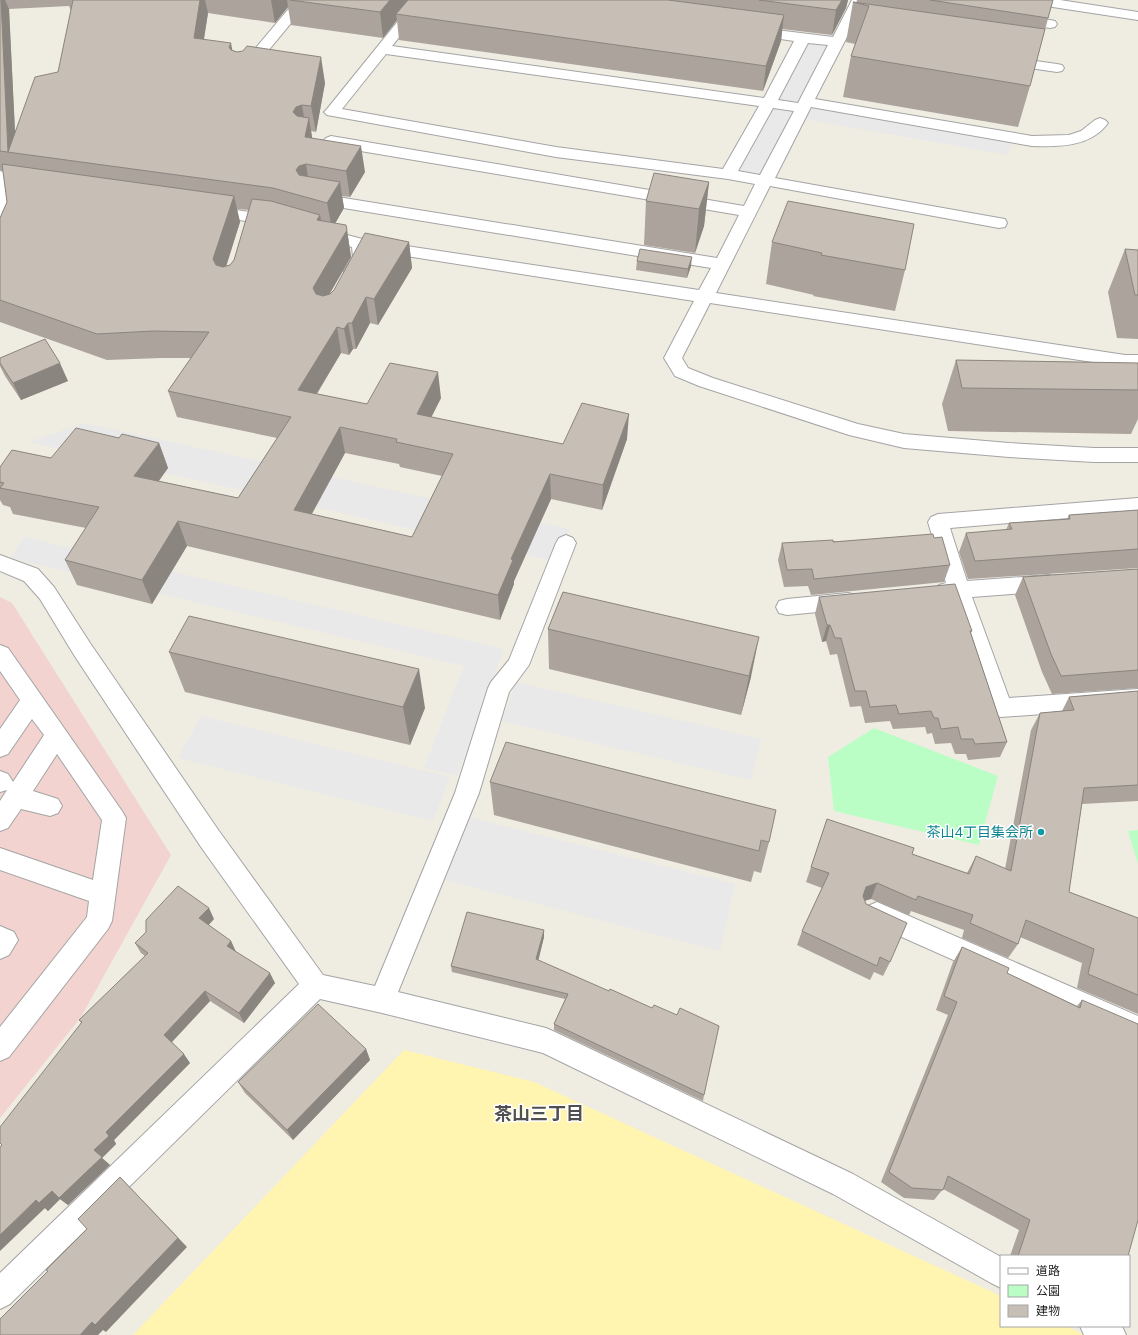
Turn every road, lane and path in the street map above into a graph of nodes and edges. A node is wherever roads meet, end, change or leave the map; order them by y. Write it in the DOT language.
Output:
graph roads {
  1 [pos="303,0"];
  2 [pos="422,0"];
  3 [pos="859,0"];
  4 [pos="1033,0"];
  5 [pos="1095,5"];
  6 [pos="1138,16"];
  7 [pos="1004,17"];
  8 [pos="1050,24"];
  9 [pos="740,29"];
  10 [pos="803,38"];
  11 [pos="845,38"];
  12 [pos="382,49"];
  13 [pos="996,60"];
  14 [pos="1057,68"];
  15 [pos="244,72"];
  16 [pos="769,103"];
  17 [pos="804,105"];
  18 [pos="1100,122"];
  19 [pos="315,138"];
  20 [pos="728,174"];
  21 [pos="7,181"];
  22 [pos="764,181"];
  23 [pos="310,197"];
  24 [pos="197,210"];
  25 [pos="748,212"];
  26 [pos="999,223"];
  27 [pos="4,229"];
  28 [pos="360,244"];
  29 [pos="0,247"];
  30 [pos="721,264"];
  31 [pos="346,283"];
  32 [pos="704,297"];
  33 [pos="1138,361"];
  34 [pos="1138,455"];
  35 [pos="1138,505"];
  36 [pos="566,543"];
  37 [pos="0,563"];
  38 [pos="1068,582"];
  39 [pos="959,590"];
  40 [pos="927,593"];
  41 [pos="865,599"];
  42 [pos="787,607"];
  43 [pos="2,661"];
  44 [pos="1138,698"];
  45 [pos="32,701"];
  46 [pos="56,736"];
  47 [pos="0,747"];
  48 [pos="6,787"];
  49 [pos="50,806"];
  50 [pos="0,821"];
  51 [pos="0,859"];
  52 [pos="102,894"];
  53 [pos="870,911"];
  54 [pos="0,938"];
  55 [pos="0,947"];
  56 [pos="315,986"];
  57 [pos="382,1000"];
  58 [pos="8,1023"];
  59 [pos="1138,1030"];
  60 [pos="0,1048"];
  61 [pos="1000,1272"];
  62 [pos="0,1294"];
  63 [pos="1097,1327"];
  64 [pos="1111,1335"];
  1 -- 15 [label="street"];
  2 -- 12 [label="street"];
  3 -- 11 [label="street"];
  4 -- 5 [label="street"];
  5 -- 6 [label="street"];
  7 -- 8 [label="street"];
  9 -- 10 [label="street"];
  10 -- 11 [label="street"];
  10 -- 16 [label="street"];
  11 -- 17 [label="street"];
  12 -- 16 [label="street"];
  12 -- 20 [label="street"];
  13 -- 14 [label="street"];
  16 -- 17 [label="street"];
  16 -- 20 [label="street"];
  17 -- 18 [label="street"];
  17 -- 22 [label="street"];
  19 -- 25 [label="street"];
  20 -- 22 [label="street"];
  21 -- 27 [label="street"];
  22 -- 25 [label="street"];
  22 -- 26 [label="street"];
  23 -- 30 [label="street"];
  24 -- 28 [label="street"];
  25 -- 30 [label="street"];
  27 -- 29 [label="street"];
  28 -- 31 [label="street"];
  28 -- 32 [label="street"];
  30 -- 32 [label="street"];
  32 -- 33 [label="street"];
  32 -- 34 [label="street"];
  35 -- 39 [label="street"];
  36 -- 57 [label="street"];
  37 -- 56 [label="street"];
  38 -- 39 [label="street"];
  39 -- 40 [label="street"];
  39 -- 44 [label="street"];
  41 -- 42 [label="street"];
  43 -- 45 [label="street"];
  45 -- 46 [label="street"];
  45 -- 47 [label="street"];
  46 -- 48 [label="street"];
  46 -- 52 [label="street"];
  48 -- 49 [label="street"];
  48 -- 50 [label="street"];
  51 -- 52 [label="street"];
  52 -- 58 [label="street"];
  53 -- 59 [label="street"];
  54 -- 55 [label="street"];
  56 -- 57 [label="street"];
  56 -- 62 [label="street"];
  57 -- 61 [label="street"];
  58 -- 60 [label="street"];
  63 -- 64 [label="street"];
}
